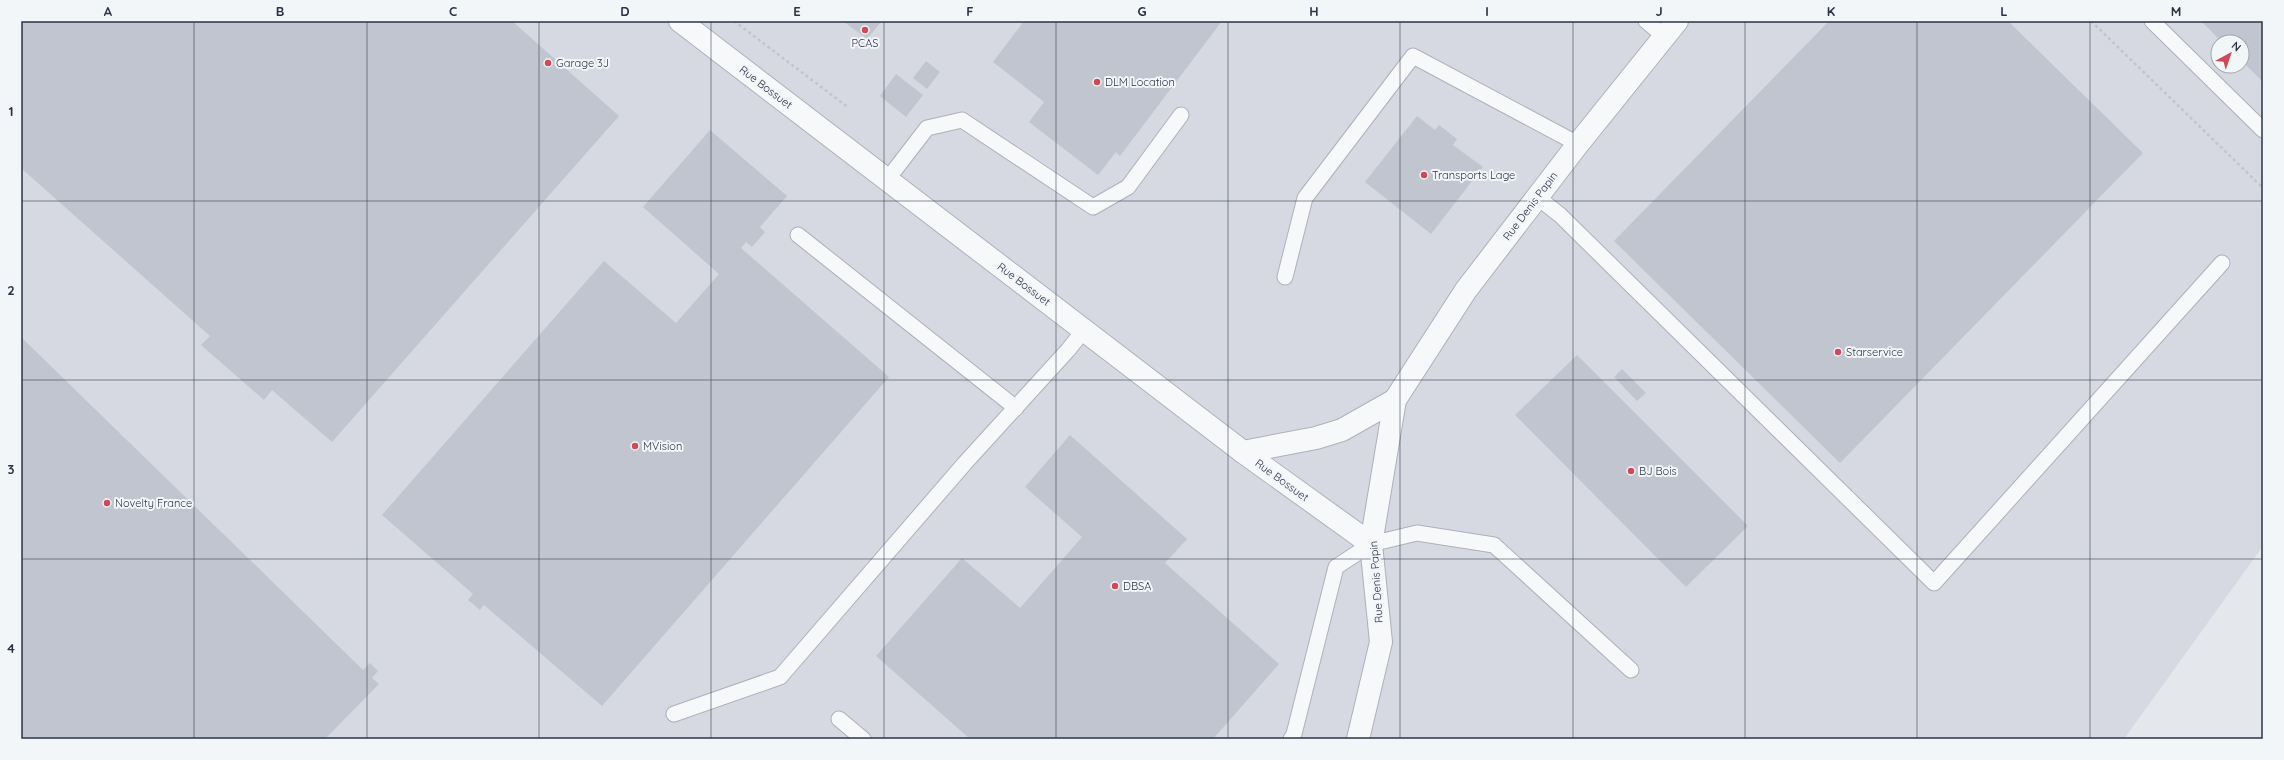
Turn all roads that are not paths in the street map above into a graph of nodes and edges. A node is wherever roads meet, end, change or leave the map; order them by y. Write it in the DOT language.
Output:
graph roads {
  1 [pos="680,21"];
  2 [pos="1646,21"];
  3 [pos="2152,21"];
  4 [pos="1671,29"];
  5 [pos="1181,115"];
  6 [pos="2263,130"];
  7 [pos="1578,144"];
  8 [pos="887,180"];
  9 [pos="1537,197"];
  10 [pos="798,235"];
  11 [pos="2222,263"];
  12 [pos="1285,277"];
  13 [pos="1084,330"];
  14 [pos="1395,400"];
  15 [pos="1016,408"];
  16 [pos="1243,452"];
  17 [pos="1371,544"];
  18 [pos="1631,670"];
  19 [pos="674,714"];
  20 [pos="839,718"];
  21 [pos="863,739"];
  22 [pos="1291,739"];
  23 [pos="1358,739"];
  1 -- 8 [label="street, Rue Bossuet"];
  2 -- 4 [label="lane"];
  3 -- 6 [label="lane"];
  4 -- 7 [label="street, Rue Denis Papin"];
  5 -- 8 [label="lane"];
  7 -- 9 [label="street, Rue Denis Papin"];
  7 -- 12 [label="lane"];
  8 -- 13 [label="street, Rue Bossuet"];
  9 -- 11 [label="lane"];
  9 -- 14 [label="street, Rue Denis Papin"];
  10 -- 15 [label="lane"];
  13 -- 15 [label="lane"];
  13 -- 16 [label="street, Rue Bossuet"];
  14 -- 16 [label="street, Rue Denis Papin"];
  14 -- 17 [label="street, Rue Denis Papin"];
  15 -- 19 [label="lane"];
  16 -- 17 [label="street, Rue Bossuet"];
  17 -- 18 [label="lane"];
  17 -- 22 [label="lane"];
  17 -- 23 [label="street, Rue Denis Papin"];
  20 -- 21 [label="lane"];
}
